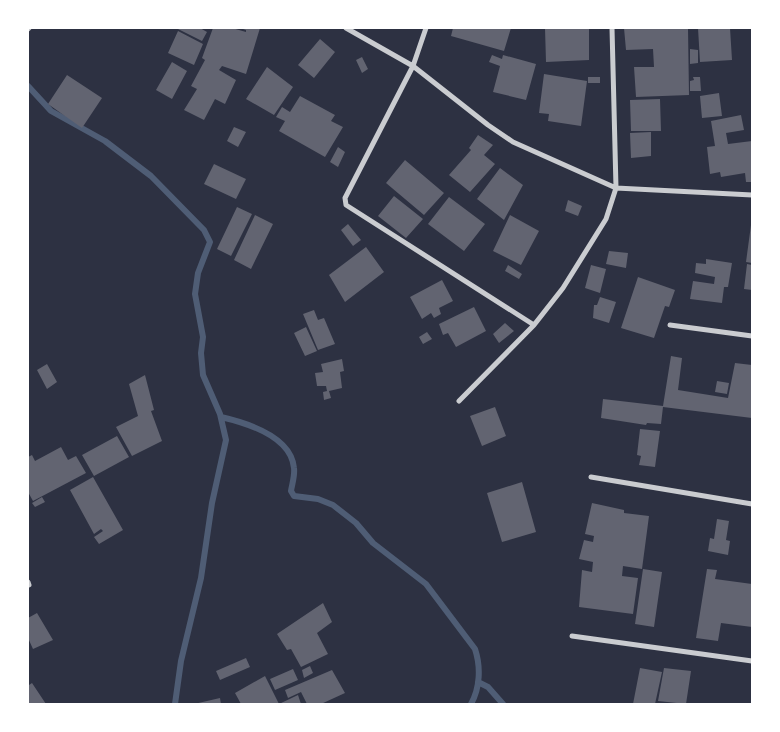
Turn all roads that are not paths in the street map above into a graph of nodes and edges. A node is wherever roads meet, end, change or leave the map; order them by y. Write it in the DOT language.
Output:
graph roads {
  1 [pos="346,28"];
  2 [pos="426,28"];
  3 [pos="612,28"];
  4 [pos="413,66"];
  5 [pos="616,188"];
  6 [pos="752,195"];
  7 [pos="534,325"];
  8 [pos="670,325"];
  9 [pos="752,336"];
  10 [pos="459,401"];
  11 [pos="591,476"];
  12 [pos="752,504"];
  13 [pos="572,636"];
  14 [pos="752,661"];
  1 -- 4 [label="street"];
  2 -- 4 [label="street"];
  3 -- 5 [label="street"];
  4 -- 5 [label="street"];
  4 -- 7 [label="street"];
  5 -- 6 [label="street"];
  5 -- 7 [label="street"];
  7 -- 10 [label="street"];
  8 -- 9 [label="street"];
  11 -- 12 [label="street"];
  13 -- 14 [label="street"];
}
